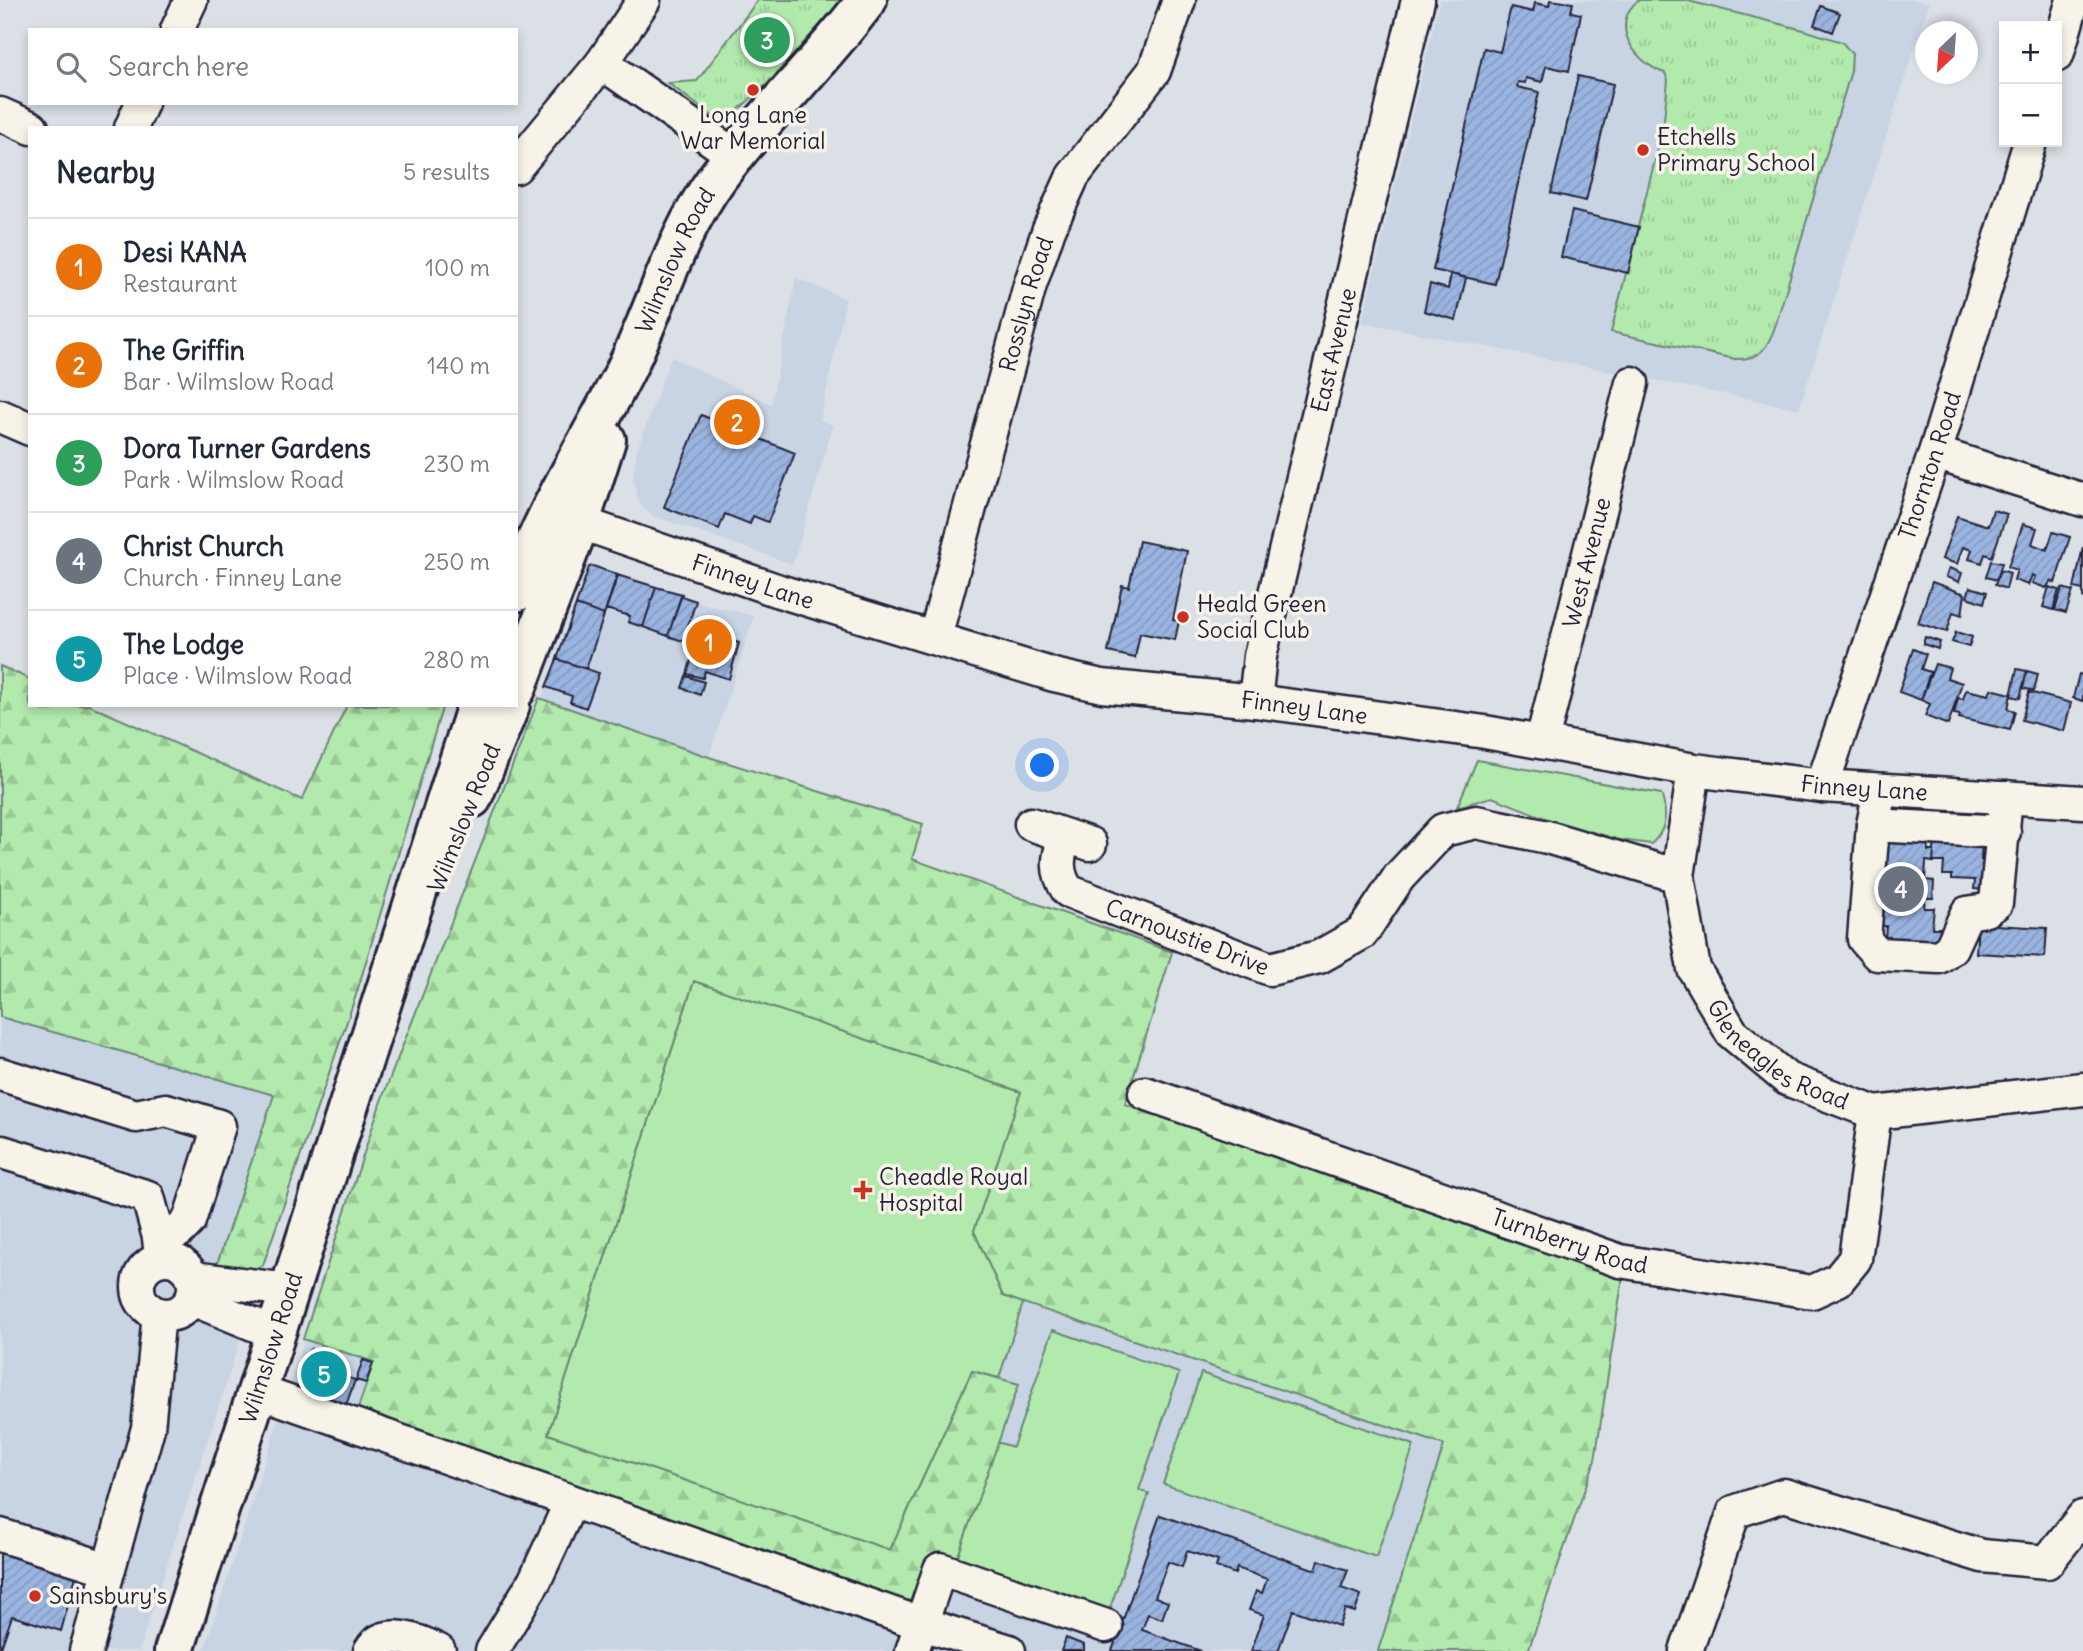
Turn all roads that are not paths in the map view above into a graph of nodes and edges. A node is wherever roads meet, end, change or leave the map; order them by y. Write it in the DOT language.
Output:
graph roads {
  1 [pos="191,0"];
  2 [pos="644,0"];
  3 [pos="867,0"];
  4 [pos="1180,0"];
  5 [pos="1418,0"];
  6 [pos="2073,0"];
  7 [pos="178,28"];
  8 [pos="2062,38"];
  9 [pos="602,63"];
  10 [pos="141,105"];
  11 [pos="0,114"];
  12 [pos="28,126"];
  13 [pos="132,126"];
  14 [pos="2028,147"];
  15 [pos="735,156"];
  16 [pos="518,165"];
  17 [pos="1632,383"];
  18 [pos="0,416"];
  19 [pos="28,428"];
  20 [pos="1935,453"];
  21 [pos="2083,500"];
  22 [pos="564,517"];
  23 [pos="518,581"];
  24 [pos="935,637"];
  25 [pos="519,672"];
  26 [pos="1255,701"];
  27 [pos="476,707"];
  28 [pos="505,707"];
  29 [pos="1542,741"];
  30 [pos="1694,770"];
  31 [pos="1822,786"];
  32 [pos="1880,790"];
  33 [pos="2006,797"];
  34 [pos="2083,802"];
  35 [pos="1031,824"];
  36 [pos="1873,825"];
  37 [pos="2004,832"];
  38 [pos="1678,876"];
  39 [pos="368,1046"];
  40 [pos="0,1074"];
  41 [pos="2083,1089"];
  42 [pos="1145,1093"];
  43 [pos="1875,1113"];
  44 [pos="2,1152"];
  45 [pos="160,1248"];
  46 [pos="193,1289"];
  47 [pos="289,1290"];
  48 [pos="159,1314"];
  49 [pos="275,1333"];
  50 [pos="257,1391"];
  51 [pos="571,1502"];
  52 [pos="2083,1517"];
  53 [pos="0,1535"];
  54 [pos="108,1569"];
  55 [pos="1106,1626"];
  56 [pos="917,1638"];
  57 [pos="495,1650"];
  58 [pos="86,1651"];
  59 [pos="174,1651"];
  60 [pos="370,1651"];
  61 [pos="439,1651"];
  62 [pos="1009,1651"];
  63 [pos="1686,1651"];
  1 -- 7 [label="street"];
  2 -- 9 [label="street"];
  3 -- 15 [label="main road, Wilmslow Road"];
  4 -- 24 [label="street, Rosslyn Road"];
  5 -- 26 [label="street, East Avenue"];
  6 -- 8 [label="street"];
  9 -- 15 [label="street"];
  9 -- 16 [label="street"];
  10 -- 13 [label="street"];
  11 -- 12 [label="street"];
  14 -- 20 [label="street, Thornton Road"];
  15 -- 22 [label="main road, Wilmslow Road"];
  17 -- 29 [label="street, West Avenue"];
  18 -- 19 [label="street"];
  20 -- 21 [label="street"];
  20 -- 31 [label="street, Thornton Road"];
  22 -- 23 [label="main road, Wilmslow Road"];
  22 -- 24 [label="street, Finney Lane"];
  22 -- 25 [label="main road, Wilmslow Road"];
  24 -- 26 [label="street, Finney Lane"];
  26 -- 29 [label="street, Finney Lane"];
  27 -- 39 [label="main road, Wilmslow Road"];
  28 -- 39 [label="main road, Wilmslow Road"];
  29 -- 30 [label="street, Finney Lane"];
  30 -- 31 [label="street, Finney Lane"];
  30 -- 38 [label="street, Gleneagles Road"];
  31 -- 32 [label="street, Finney Lane"];
  32 -- 33 [label="street, Finney Lane"];
  32 -- 36 [label="street"];
  33 -- 34 [label="street, Finney Lane"];
  33 -- 37 [label="street"];
  35 -- 38 [label="street, Carnoustie Drive"];
  36 -- 37 [label="street"];
  36 -- 37 [label="street"];
  38 -- 43 [label="street, Gleneagles Road"];
  39 -- 47 [label="main road, Wilmslow Road"];
  40 -- 45 [label="street"];
  41 -- 43 [label="street, Gleneagles Road"];
  42 -- 43 [label="street, Turnberry Road"];
  44 -- 45 [label="street"];
  45 -- 46 [label="street"];
  45 -- 48 [label="street"];
  46 -- 47 [label="street"];
  46 -- 48 [label="street"];
  46 -- 49 [label="street"];
  47 -- 49 [label="main road, Wilmslow Road"];
  48 -- 54 [label="street"];
  49 -- 50 [label="main road, Wilmslow Road"];
  50 -- 51 [label="street"];
  50 -- 59 [label="main road, Wilmslow Road"];
  51 -- 56 [label="street"];
  51 -- 57 [label="street"];
  52 -- 63 [label="street"];
  53 -- 54 [label="street"];
  54 -- 58 [label="street"];
  55 -- 56 [label="street"];
  56 -- 62 [label="street"];
  60 -- 61 [label="street"];
}
